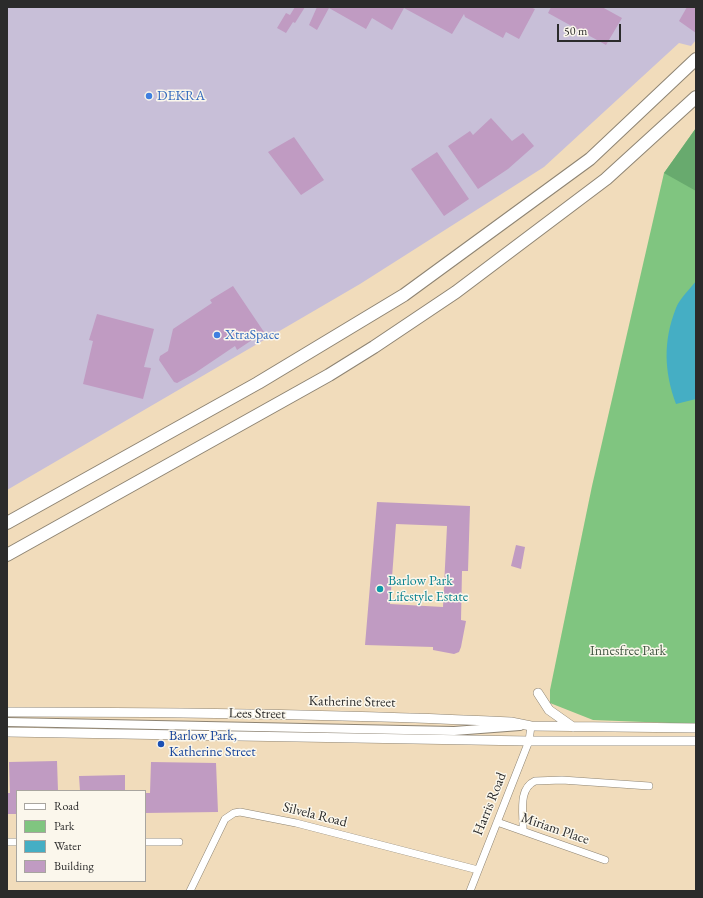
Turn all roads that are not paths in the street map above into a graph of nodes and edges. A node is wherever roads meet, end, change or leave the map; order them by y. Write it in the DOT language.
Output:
graph roads {
  1 [pos="695,61"];
  2 [pos="696,97"];
  3 [pos="7,523"];
  4 [pos="7,555"];
  5 [pos="538,693"];
  6 [pos="7,712"];
  7 [pos="7,722"];
  8 [pos="531,726"];
  9 [pos="573,727"];
  10 [pos="696,728"];
  11 [pos="7,732"];
  12 [pos="30,732"];
  13 [pos="7,736"];
  14 [pos="529,741"];
  15 [pos="696,741"];
  16 [pos="649,786"];
  17 [pos="497,822"];
  18 [pos="523,831"];
  19 [pos="146,842"];
  20 [pos="178,842"];
  21 [pos="605,860"];
  22 [pos="478,870"];
  23 [pos="190,891"];
  24 [pos="470,891"];
  1 -- 3 [label="highway"];
  2 -- 4 [label="highway"];
  5 -- 9 [label="main road"];
  6 -- 8 [label="main road, Katherine Street"];
  7 -- 8 [label="street, Lees Street"];
  8 -- 9 [label="main road, Katherine Street"];
  8 -- 14 [label="street, Harris Road"];
  9 -- 10 [label="main road, Katherine Street"];
  11 -- 12 [label="main road"];
  12 -- 13 [label="main road"];
  12 -- 14 [label="main road"];
  14 -- 15 [label="main road"];
  14 -- 17 [label="street, Harris Road"];
  16 -- 18 [label="street"];
  17 -- 18 [label="street, Miriam Place"];
  17 -- 22 [label="street, Harris Road"];
  18 -- 21 [label="street, Miriam Place"];
  19 -- 20 [label="street"];
  22 -- 23 [label="street, Silvela Road"];
  22 -- 24 [label="street, Harris Road"];
}
